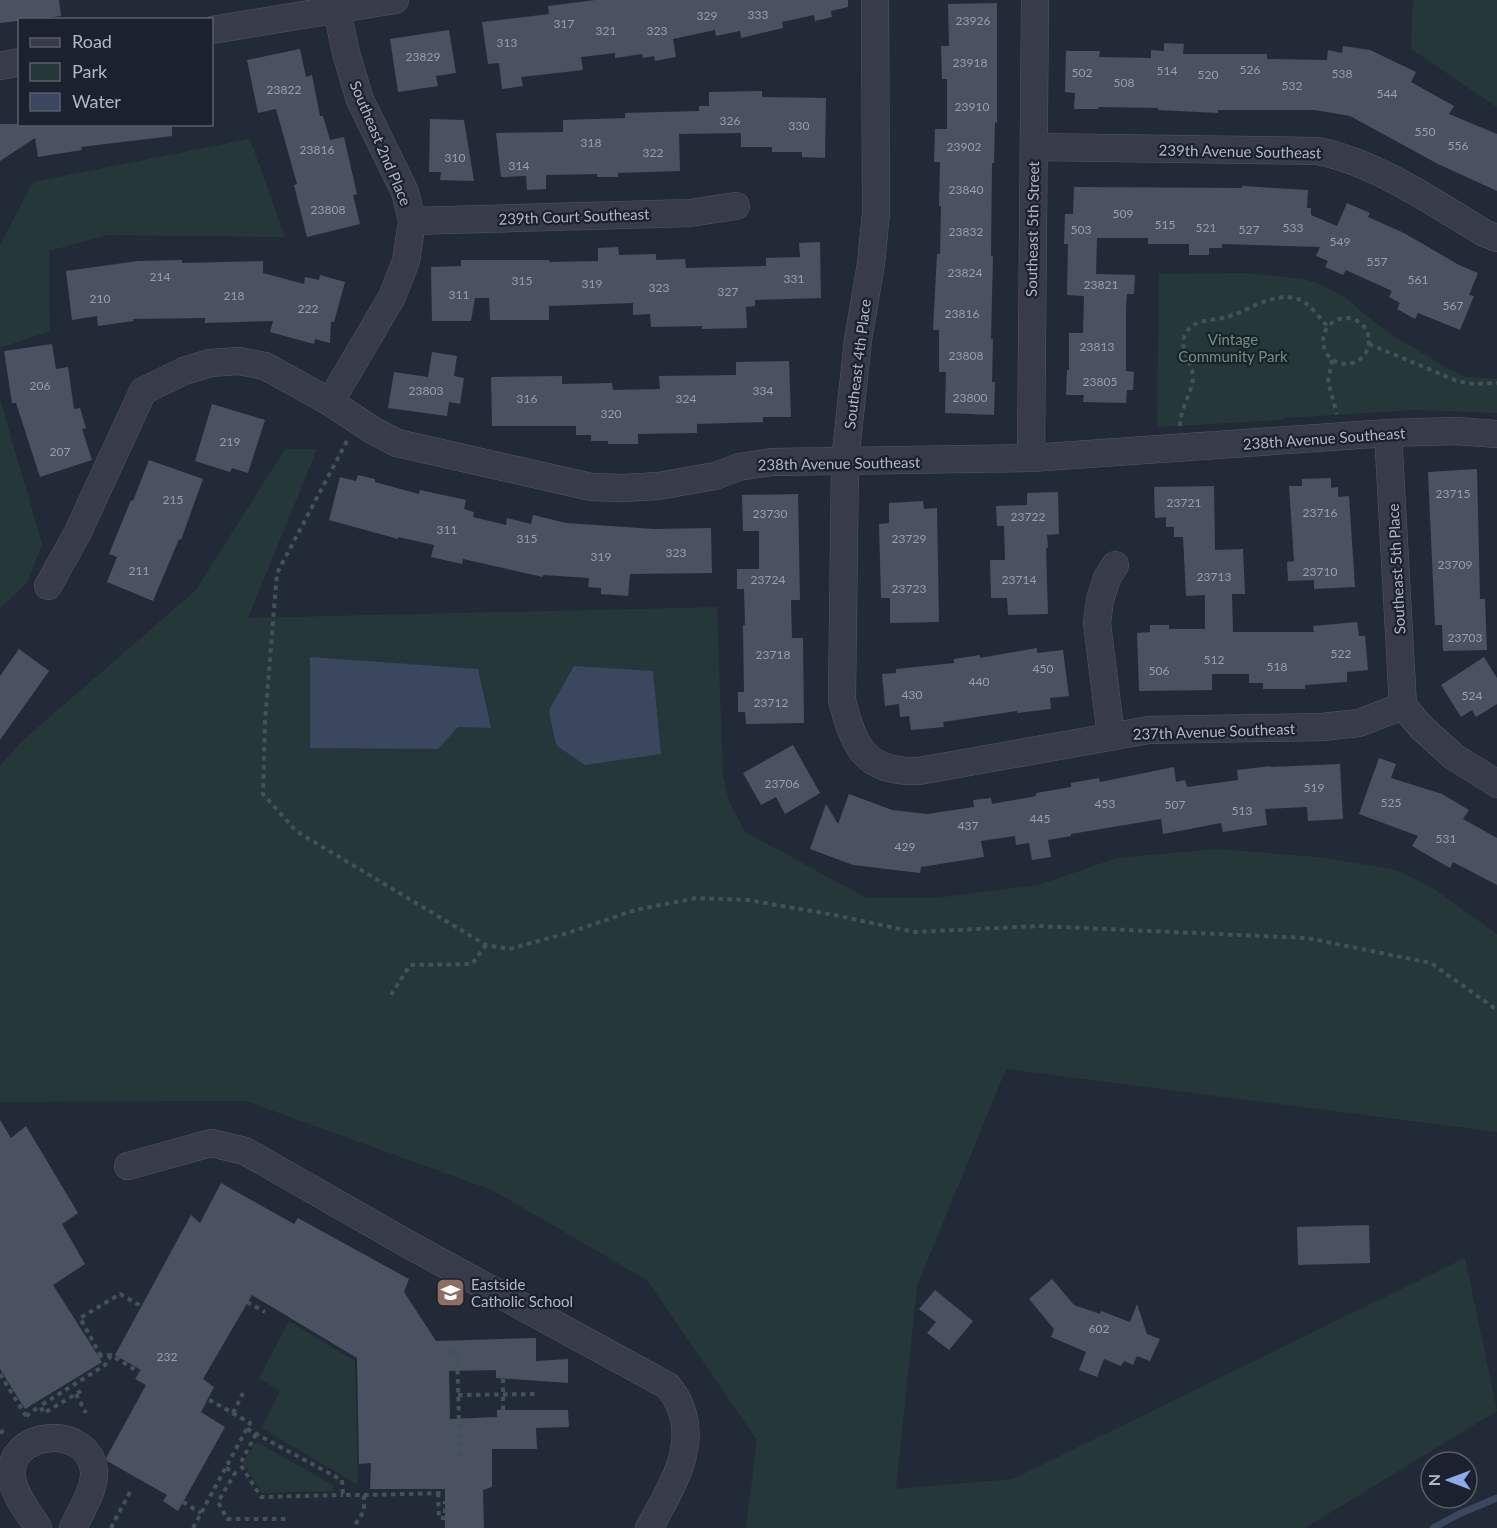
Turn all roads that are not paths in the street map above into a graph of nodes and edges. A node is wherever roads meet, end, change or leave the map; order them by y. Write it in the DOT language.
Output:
graph roads {
  1 [pos="395,0"];
  2 [pos="874,0"];
  3 [pos="1035,0"];
  4 [pos="337,10"];
  5 [pos="213,30"];
  6 [pos="18,62"];
  7 [pos="0,66"];
  8 [pos="1034,147"];
  9 [pos="736,206"];
  10 [pos="412,221"];
  11 [pos="1497,238"];
  12 [pos="330,402"];
  13 [pos="1388,433"];
  14 [pos="1497,434"];
  15 [pos="1031,458"];
  16 [pos="845,461"];
  17 [pos="1115,565"];
  18 [pos="48,586"];
  19 [pos="1403,706"];
  20 [pos="1111,736"];
  21 [pos="868,758"];
  22 [pos="1497,784"];
  23 [pos="128,1166"];
  24 [pos="38,1528"];
  25 [pos="73,1528"];
  26 [pos="649,1528"];
  1 -- 4 [label="street"];
  2 -- 16 [label="street, Southeast 4th Place"];
  3 -- 8 [label="street, Southeast 5th Street"];
  4 -- 5 [label="street"];
  4 -- 10 [label="street, Southeast 2nd Place"];
  6 -- 7 [label="street"];
  8 -- 11 [label="street, 239th Avenue Southeast"];
  8 -- 15 [label="street, Southeast 5th Street"];
  9 -- 10 [label="street, 239th Court Southeast"];
  10 -- 12 [label="street, Southeast 2nd Place"];
  12 -- 16 [label="street, 238th Avenue Southeast"];
  12 -- 18 [label="street, 238th Avenue Southeast"];
  13 -- 14 [label="street, 238th Avenue Southeast"];
  13 -- 15 [label="street, 238th Avenue Southeast"];
  13 -- 19 [label="street, Southeast 5th Place"];
  15 -- 16 [label="street, 238th Avenue Southeast"];
  16 -- 21 [label="street, Southeast 4th Place"];
  17 -- 20 [label="street"];
  19 -- 20 [label="street, 237th Avenue Southeast"];
  19 -- 22 [label="street"];
  20 -- 21 [label="street, 237th Avenue Southeast"];
  23 -- 26 [label="street"];
  24 -- 25 [label="street"];
}
